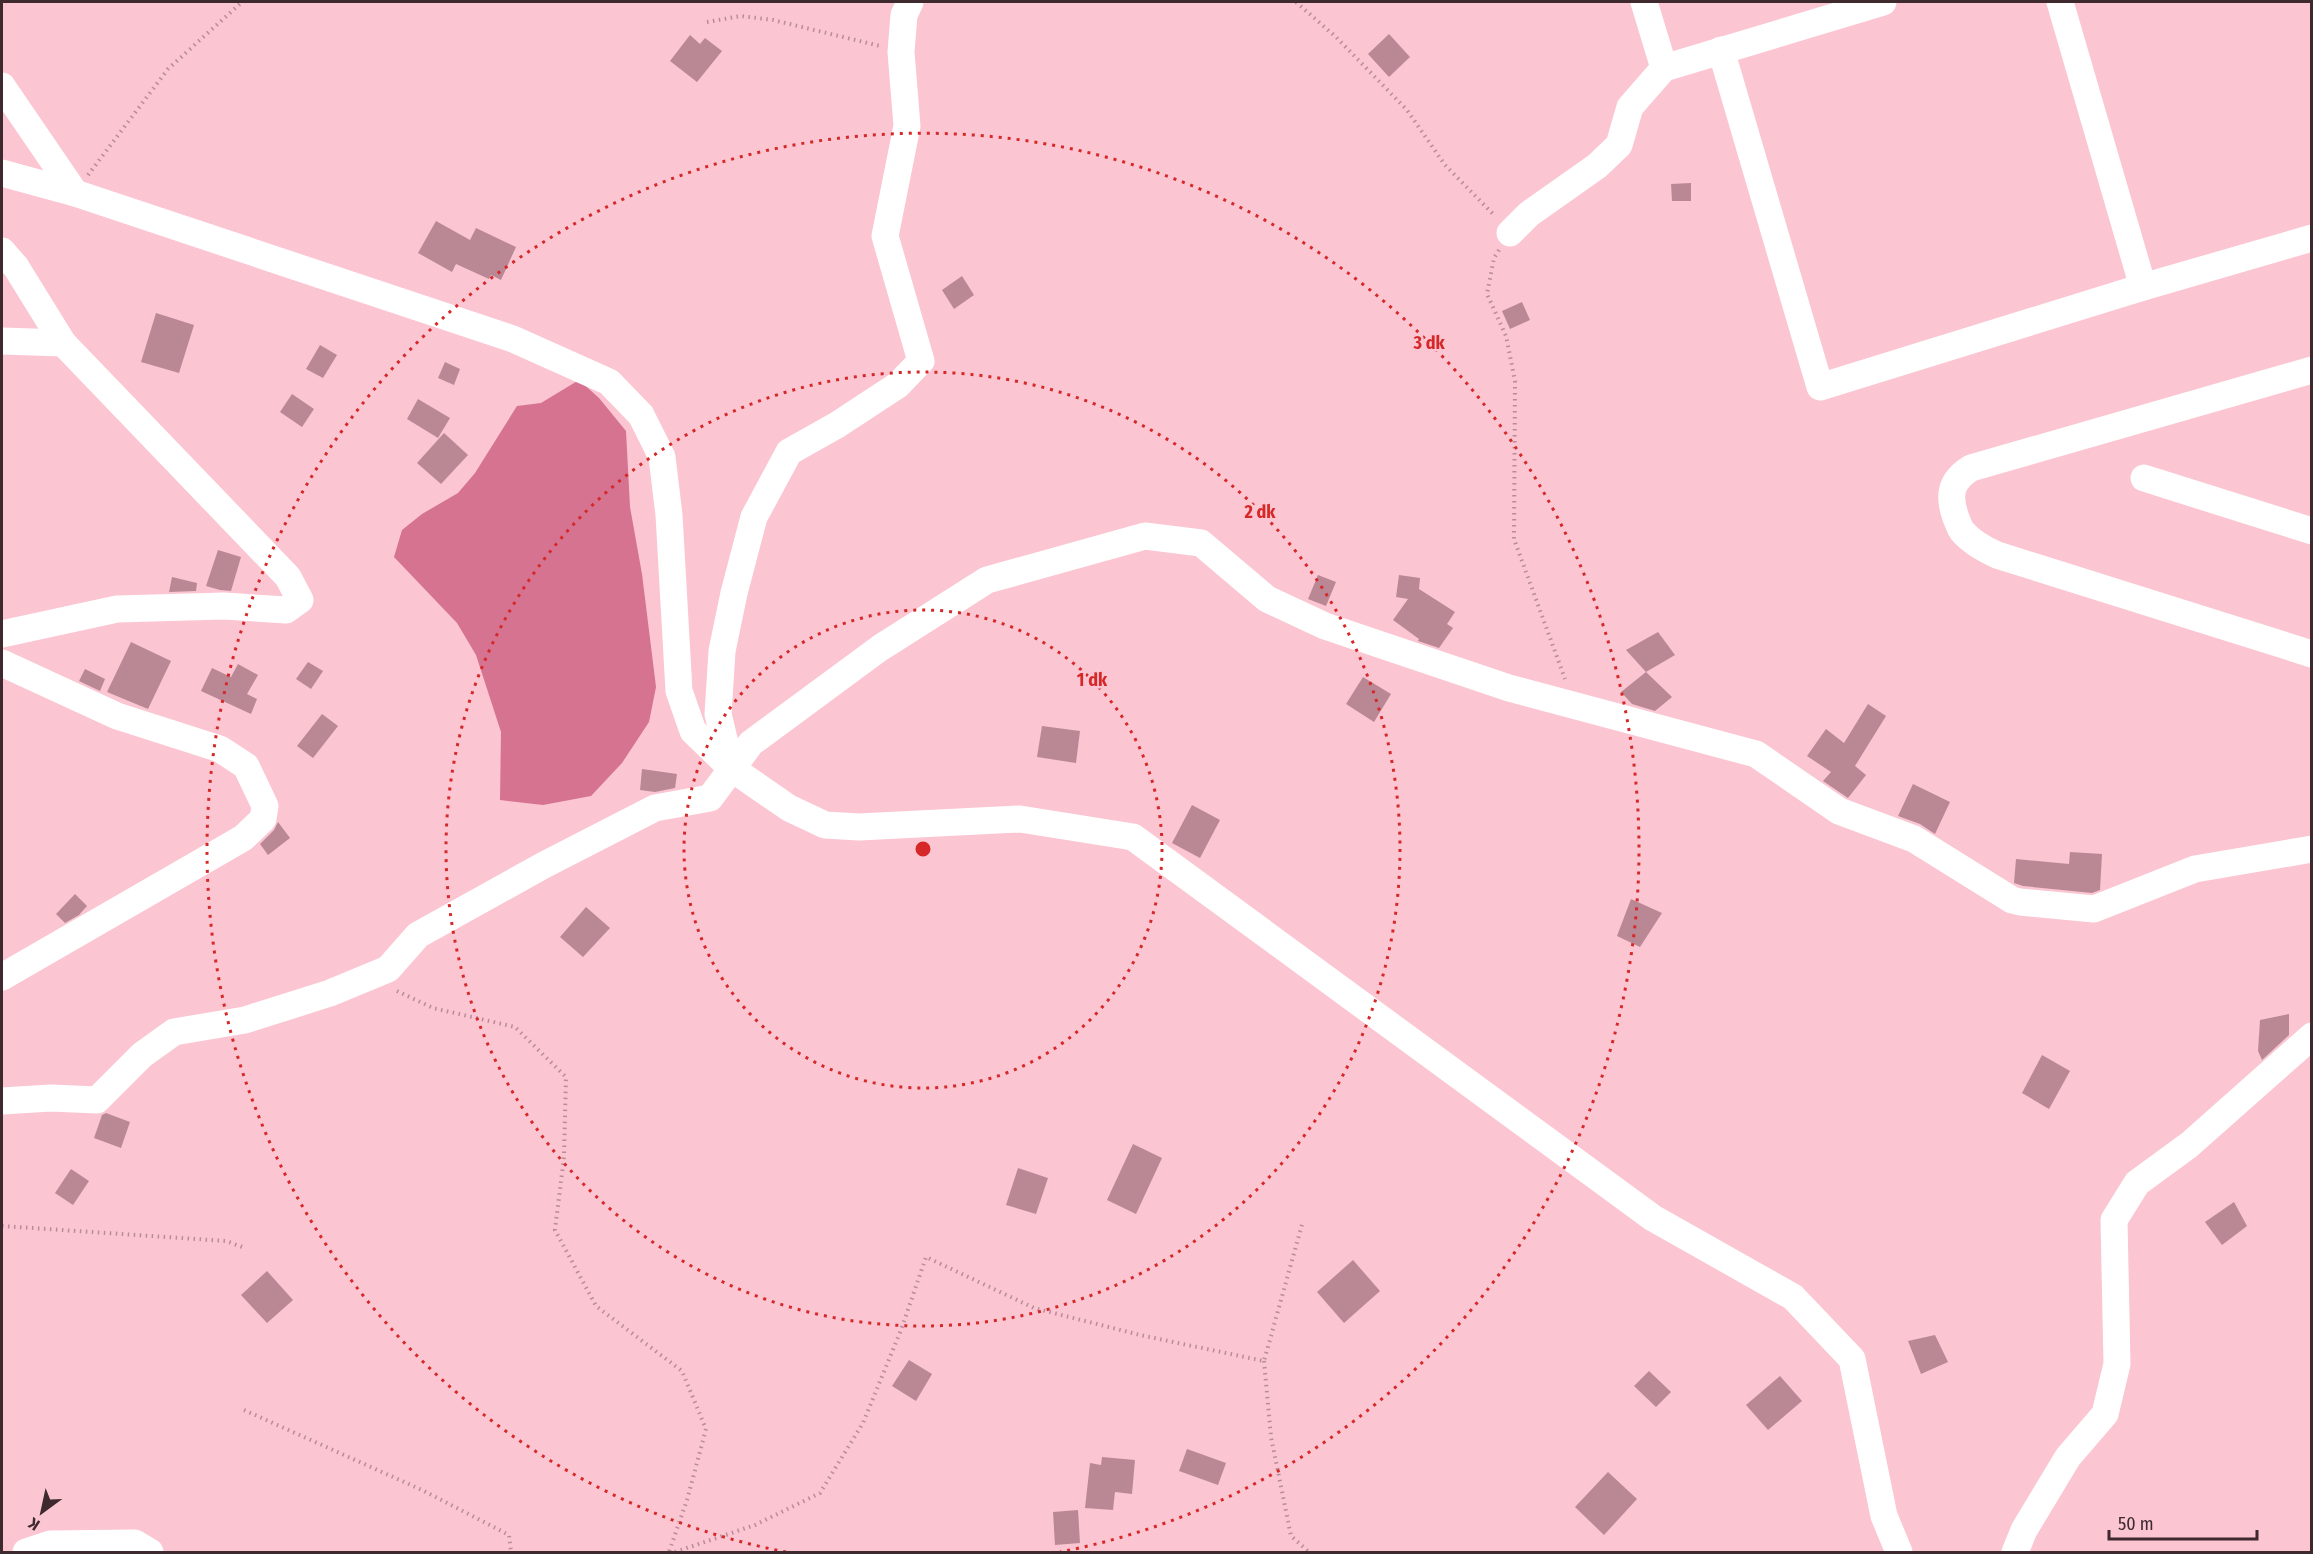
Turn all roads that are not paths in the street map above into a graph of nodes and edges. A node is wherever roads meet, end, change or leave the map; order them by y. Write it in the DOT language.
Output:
graph roads {
  1 [pos="910,2"];
  2 [pos="1644,2"];
  3 [pos="1883,2"];
  4 [pos="2060,2"];
  5 [pos="1721,50"];
  6 [pos="1664,68"];
  7 [pos="2,86"];
  8 [pos="2,173"];
  9 [pos="75,193"];
  10 [pos="1510,232"];
  11 [pos="2312,238"];
  12 [pos="2,251"];
  13 [pos="2143,287"];
  14 [pos="2,341"];
  15 [pos="63,343"];
  16 [pos="2312,370"];
  17 [pos="2144,478"];
  18 [pos="2312,531"];
  19 [pos="2,634"];
  20 [pos="2312,654"];
  21 [pos="2,663"];
  22 [pos="731,768"];
  23 [pos="2312,849"];
  24 [pos="2,977"];
  25 [pos="2312,1036"];
  26 [pos="2,1101"];
  27 [pos="26,1552"];
  28 [pos="150,1552"];
  29 [pos="1899,1552"];
  30 [pos="2015,1552"];
  1 -- 22 [label="street"];
  2 -- 6 [label="street"];
  3 -- 5 [label="street"];
  4 -- 13 [label="street"];
  5 -- 6 [label="street"];
  5 -- 13 [label="street"];
  6 -- 10 [label="street"];
  7 -- 9 [label="street"];
  8 -- 9 [label="street"];
  9 -- 22 [label="street"];
  11 -- 13 [label="street"];
  12 -- 15 [label="street"];
  14 -- 15 [label="street"];
  15 -- 19 [label="street"];
  16 -- 20 [label="street"];
  17 -- 18 [label="street"];
  21 -- 24 [label="street"];
  22 -- 23 [label="street"];
  22 -- 26 [label="street"];
  22 -- 29 [label="street"];
  25 -- 30 [label="street"];
  27 -- 28 [label="street"];
}
